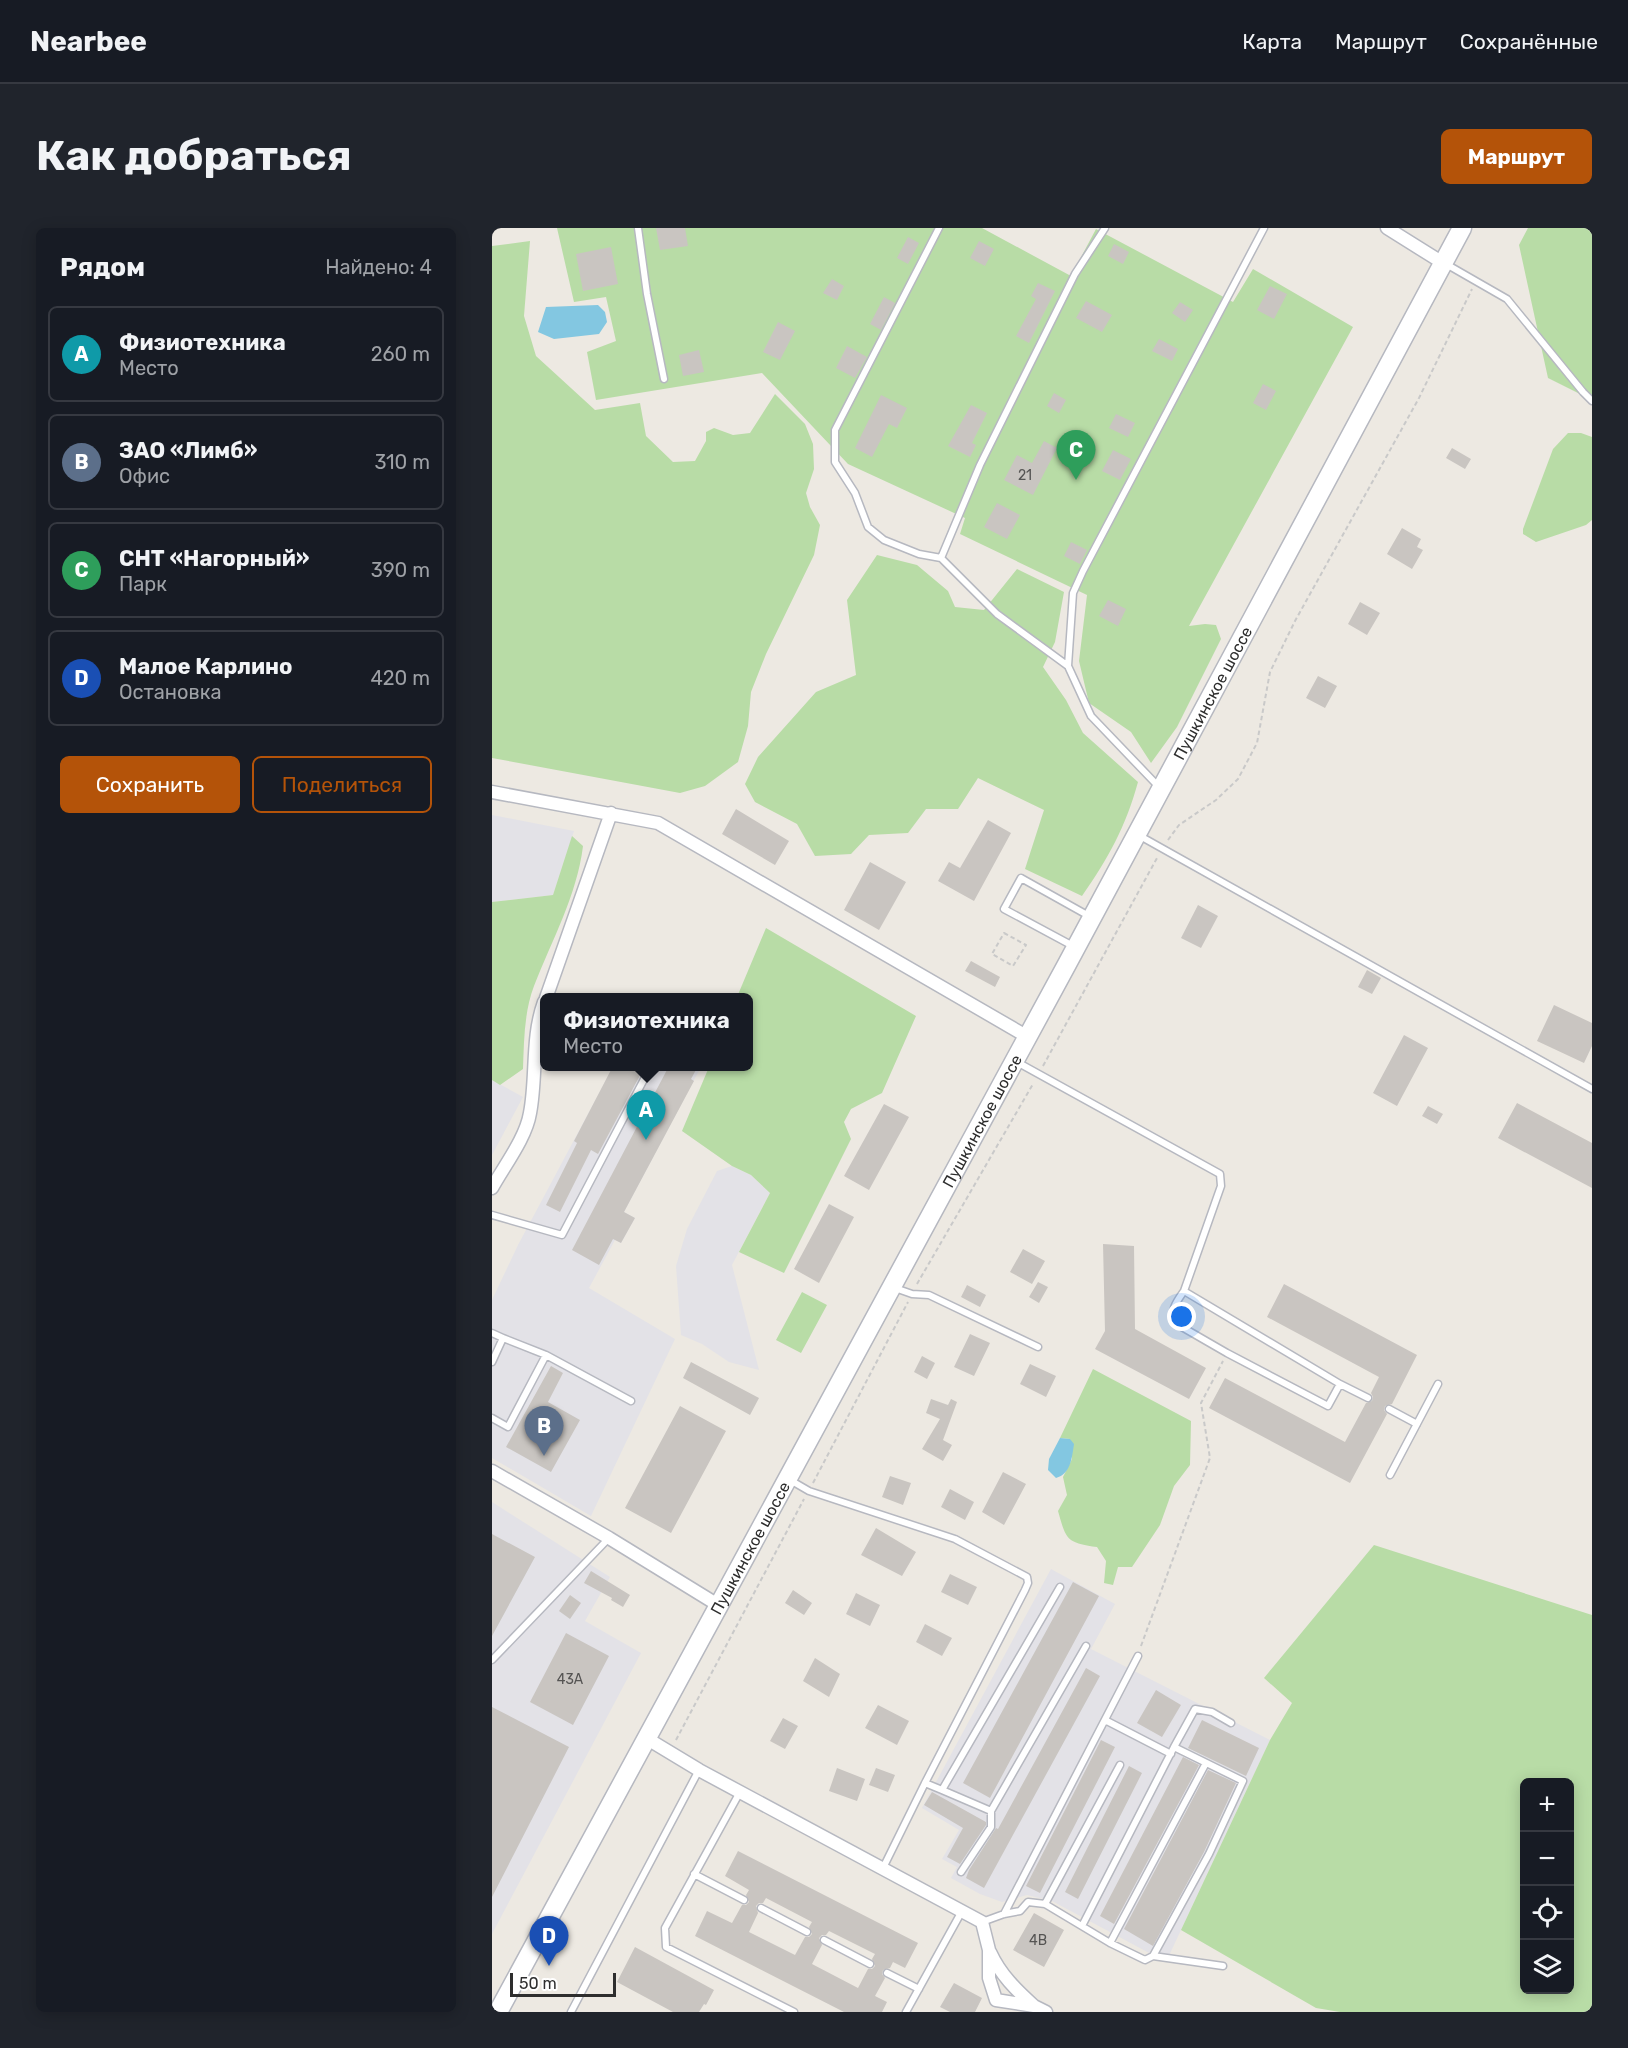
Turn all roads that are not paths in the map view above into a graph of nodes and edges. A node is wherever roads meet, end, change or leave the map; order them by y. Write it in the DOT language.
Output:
graph roads {
  1 [pos="638,228"];
  2 [pos="939,228"];
  3 [pos="1105,228"];
  4 [pos="1264,228"];
  5 [pos="1387,228"];
  6 [pos="1462,228"];
  7 [pos="1443,262"];
  8 [pos="664,379"];
  9 [pos="1592,401"];
  10 [pos="941,558"];
  11 [pos="1068,666"];
  12 [pos="1161,789"];
  13 [pos="492,792"];
  14 [pos="611,813"];
  15 [pos="1137,834"];
  16 [pos="1092,918"];
  17 [pos="1076,948"];
  18 [pos="548,993"];
  19 [pos="540,1013"];
  20 [pos="1028,1037"];
  21 [pos="1015,1061"];
  22 [pos="648,1071"];
  23 [pos="1592,1089"];
  24 [pos="492,1188"];
  25 [pos="492,1215"];
  26 [pos="892,1286"];
  27 [pos="1184,1292"];
  28 [pos="492,1333"];
  29 [pos="503,1338"];
  30 [pos="1038,1347"];
  31 [pos="546,1355"];
  32 [pos="492,1362"];
  33 [pos="1340,1384"];
  34 [pos="1438,1384"];
  35 [pos="1368,1398"];
  36 [pos="631,1401"];
  37 [pos="1389,1409"];
  38 [pos="492,1418"];
  39 [pos="1417,1424"];
  40 [pos="492,1471"];
  41 [pos="1390,1475"];
  42 [pos="787,1478"];
  43 [pos="609,1538"];
  44 [pos="1060,1587"];
  45 [pos="718,1605"];
  46 [pos="1086,1646"];
  47 [pos="1137,1656"];
  48 [pos="492,1660"];
  49 [pos="1105,1720"];
  50 [pos="1231,1723"];
  51 [pos="646,1738"];
  52 [pos="1174,1747"];
  53 [pos="1171,1754"];
  54 [pos="1206,1762"];
  55 [pos="1120,1765"];
  56 [pos="699,1770"];
  57 [pos="925,1783"];
  58 [pos="942,1790"];
  59 [pos="740,1792"];
  60 [pos="991,1811"];
  61 [pos="883,1868"];
  62 [pos="961,1872"];
  63 [pos="694,1874"];
  64 [pos="744,1900"];
  65 [pos="1045,1904"];
  66 [pos="760,1908"];
  67 [pos="962,1911"];
  68 [pos="1004,1914"];
  69 [pos="982,1922"];
  70 [pos="1082,1926"];
  71 [pos="807,1932"];
  72 [pos="824,1940"];
  73 [pos="1110,1943"];
  74 [pos="989,1950"];
  75 [pos="1153,1956"];
  76 [pos="870,1964"];
  77 [pos="1223,1966"];
  78 [pos="887,1973"];
  79 [pos="919,1989"];
  80 [pos="996,2006"];
  81 [pos="1034,2006"];
  82 [pos="498,2012"];
  83 [pos="571,2012"];
  84 [pos="794,2012"];
  85 [pos="906,2012"];
  86 [pos="1046,2012"];
  1 -- 8 [label="lane"];
  2 -- 10 [label="lane"];
  3 -- 10 [label="lane"];
  4 -- 11 [label="lane"];
  5 -- 7 [label="street"];
  6 -- 7 [label="main road, Пушкинское шоссе"];
  7 -- 9 [label="lane"];
  7 -- 12 [label="main road, Пушкинское шоссе"];
  10 -- 11 [label="lane"];
  11 -- 12 [label="lane"];
  12 -- 15 [label="main road, Пушкинское шоссе"];
  13 -- 14 [label="street"];
  14 -- 18 [label="street"];
  14 -- 20 [label="street"];
  15 -- 16 [label="main road, Пушкинское шоссе"];
  15 -- 23 [label="lane"];
  16 -- 17 [label="main road, Пушкинское шоссе"];
  16 -- 17 [label="lane"];
  17 -- 20 [label="main road, Пушкинское шоссе"];
  19 -- 24 [label="street"];
  20 -- 21 [label="main road, Пушкинское шоссе"];
  21 -- 26 [label="main road, Пушкинское шоссе"];
  21 -- 27 [label="lane"];
  22 -- 25 [label="lane"];
  26 -- 30 [label="lane"];
  26 -- 42 [label="main road, Пушкинское шоссе"];
  27 -- 33 [label="lane"];
  27 -- 33 [label="lane"];
  28 -- 29 [label="lane"];
  29 -- 31 [label="lane"];
  29 -- 32 [label="lane"];
  31 -- 36 [label="lane"];
  31 -- 38 [label="lane"];
  33 -- 35 [label="lane"];
  34 -- 39 [label="lane"];
  37 -- 39 [label="lane"];
  39 -- 41 [label="lane"];
  40 -- 43 [label="street"];
  42 -- 45 [label="main road, Пушкинское шоссе"];
  42 -- 57 [label="lane"];
  43 -- 45 [label="street"];
  43 -- 48 [label="lane"];
  44 -- 58 [label="lane"];
  45 -- 51 [label="main road, Пушкинское шоссе"];
  46 -- 60 [label="lane"];
  47 -- 49 [label="lane"];
  49 -- 53 [label="lane"];
  49 -- 68 [label="lane"];
  50 -- 52 [label="lane"];
  51 -- 56 [label="street"];
  51 -- 82 [label="main road, Пушкинское шоссе"];
  52 -- 53 [label="lane"];
  52 -- 54 [label="lane"];
  53 -- 70 [label="lane"];
  54 -- 73 [label="lane"];
  54 -- 75 [label="lane"];
  55 -- 65 [label="lane"];
  56 -- 59 [label="street"];
  56 -- 83 [label="lane"];
  57 -- 58 [label="lane"];
  57 -- 61 [label="lane"];
  58 -- 60 [label="lane"];
  59 -- 61 [label="street"];
  59 -- 63 [label="lane"];
  60 -- 62 [label="lane"];
  61 -- 67 [label="street"];
  63 -- 64 [label="lane"];
  63 -- 84 [label="lane"];
  65 -- 68 [label="lane"];
  65 -- 70 [label="lane"];
  66 -- 71 [label="lane"];
  67 -- 69 [label="street"];
  67 -- 79 [label="lane"];
  68 -- 69 [label="lane"];
  69 -- 74 [label="street"];
  70 -- 73 [label="lane"];
  72 -- 76 [label="lane"];
  73 -- 75 [label="lane"];
  74 -- 80 [label="street"];
  74 -- 81 [label="street"];
  75 -- 77 [label="lane"];
  78 -- 79 [label="lane"];
  79 -- 85 [label="lane"];
  80 -- 81 [label="street"];
  81 -- 86 [label="street"];
}
